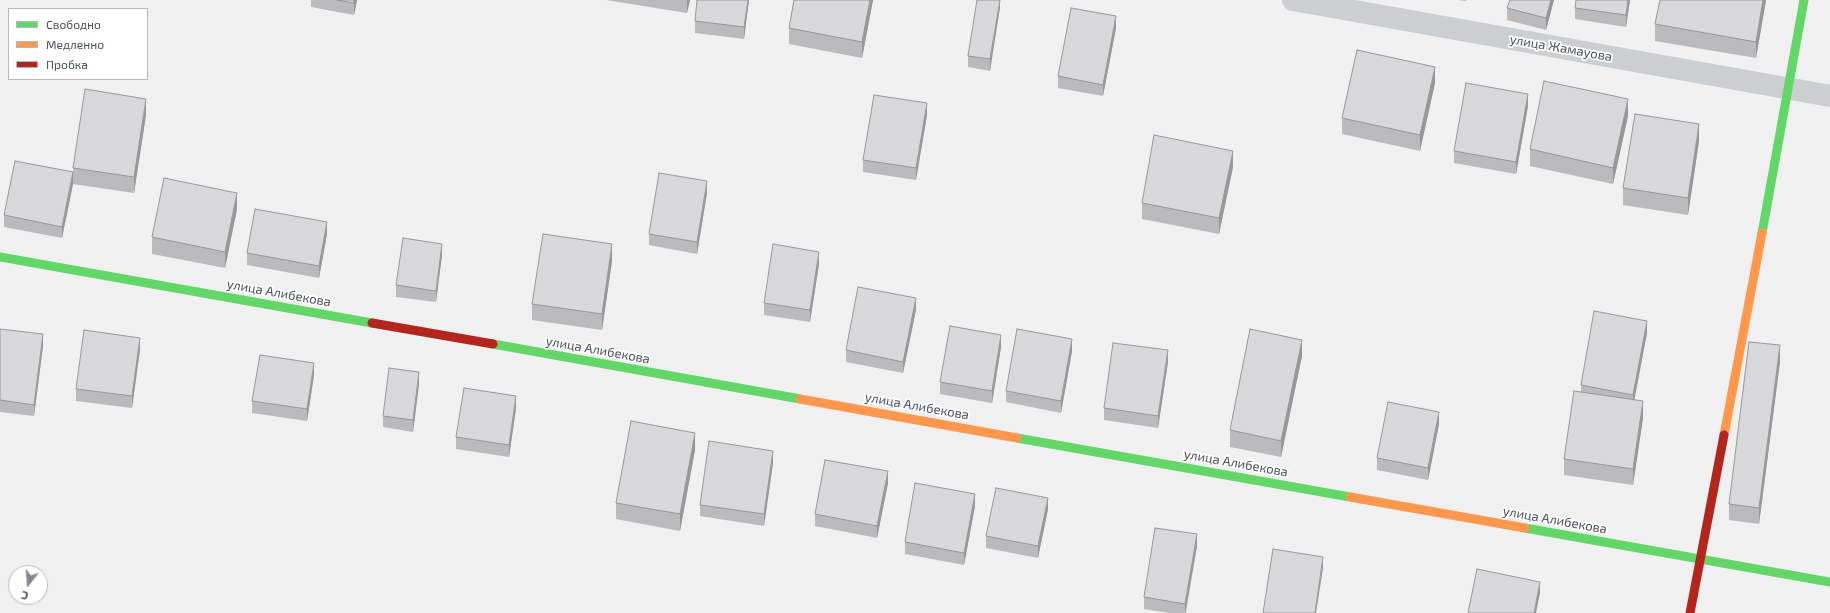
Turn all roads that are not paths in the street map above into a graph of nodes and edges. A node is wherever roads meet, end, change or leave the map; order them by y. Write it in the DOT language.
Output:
graph roads {
  1 [pos="1293,0"];
  2 [pos="1804,0"];
  3 [pos="1789,89"];
  4 [pos="1830,96"];
  5 [pos="0,257"];
  6 [pos="1700,559"];
  7 [pos="1830,582"];
  8 [pos="1690,613"];
  1 -- 3 [label="street, улица Жамауова"];
  2 -- 3 [label="street"];
  3 -- 4 [label="street, улица Жамауова"];
  3 -- 6 [label="street"];
  5 -- 6 [label="street, улица Алибекова"];
  6 -- 7 [label="street, улица Алибекова"];
  6 -- 8 [label="street"];
}
